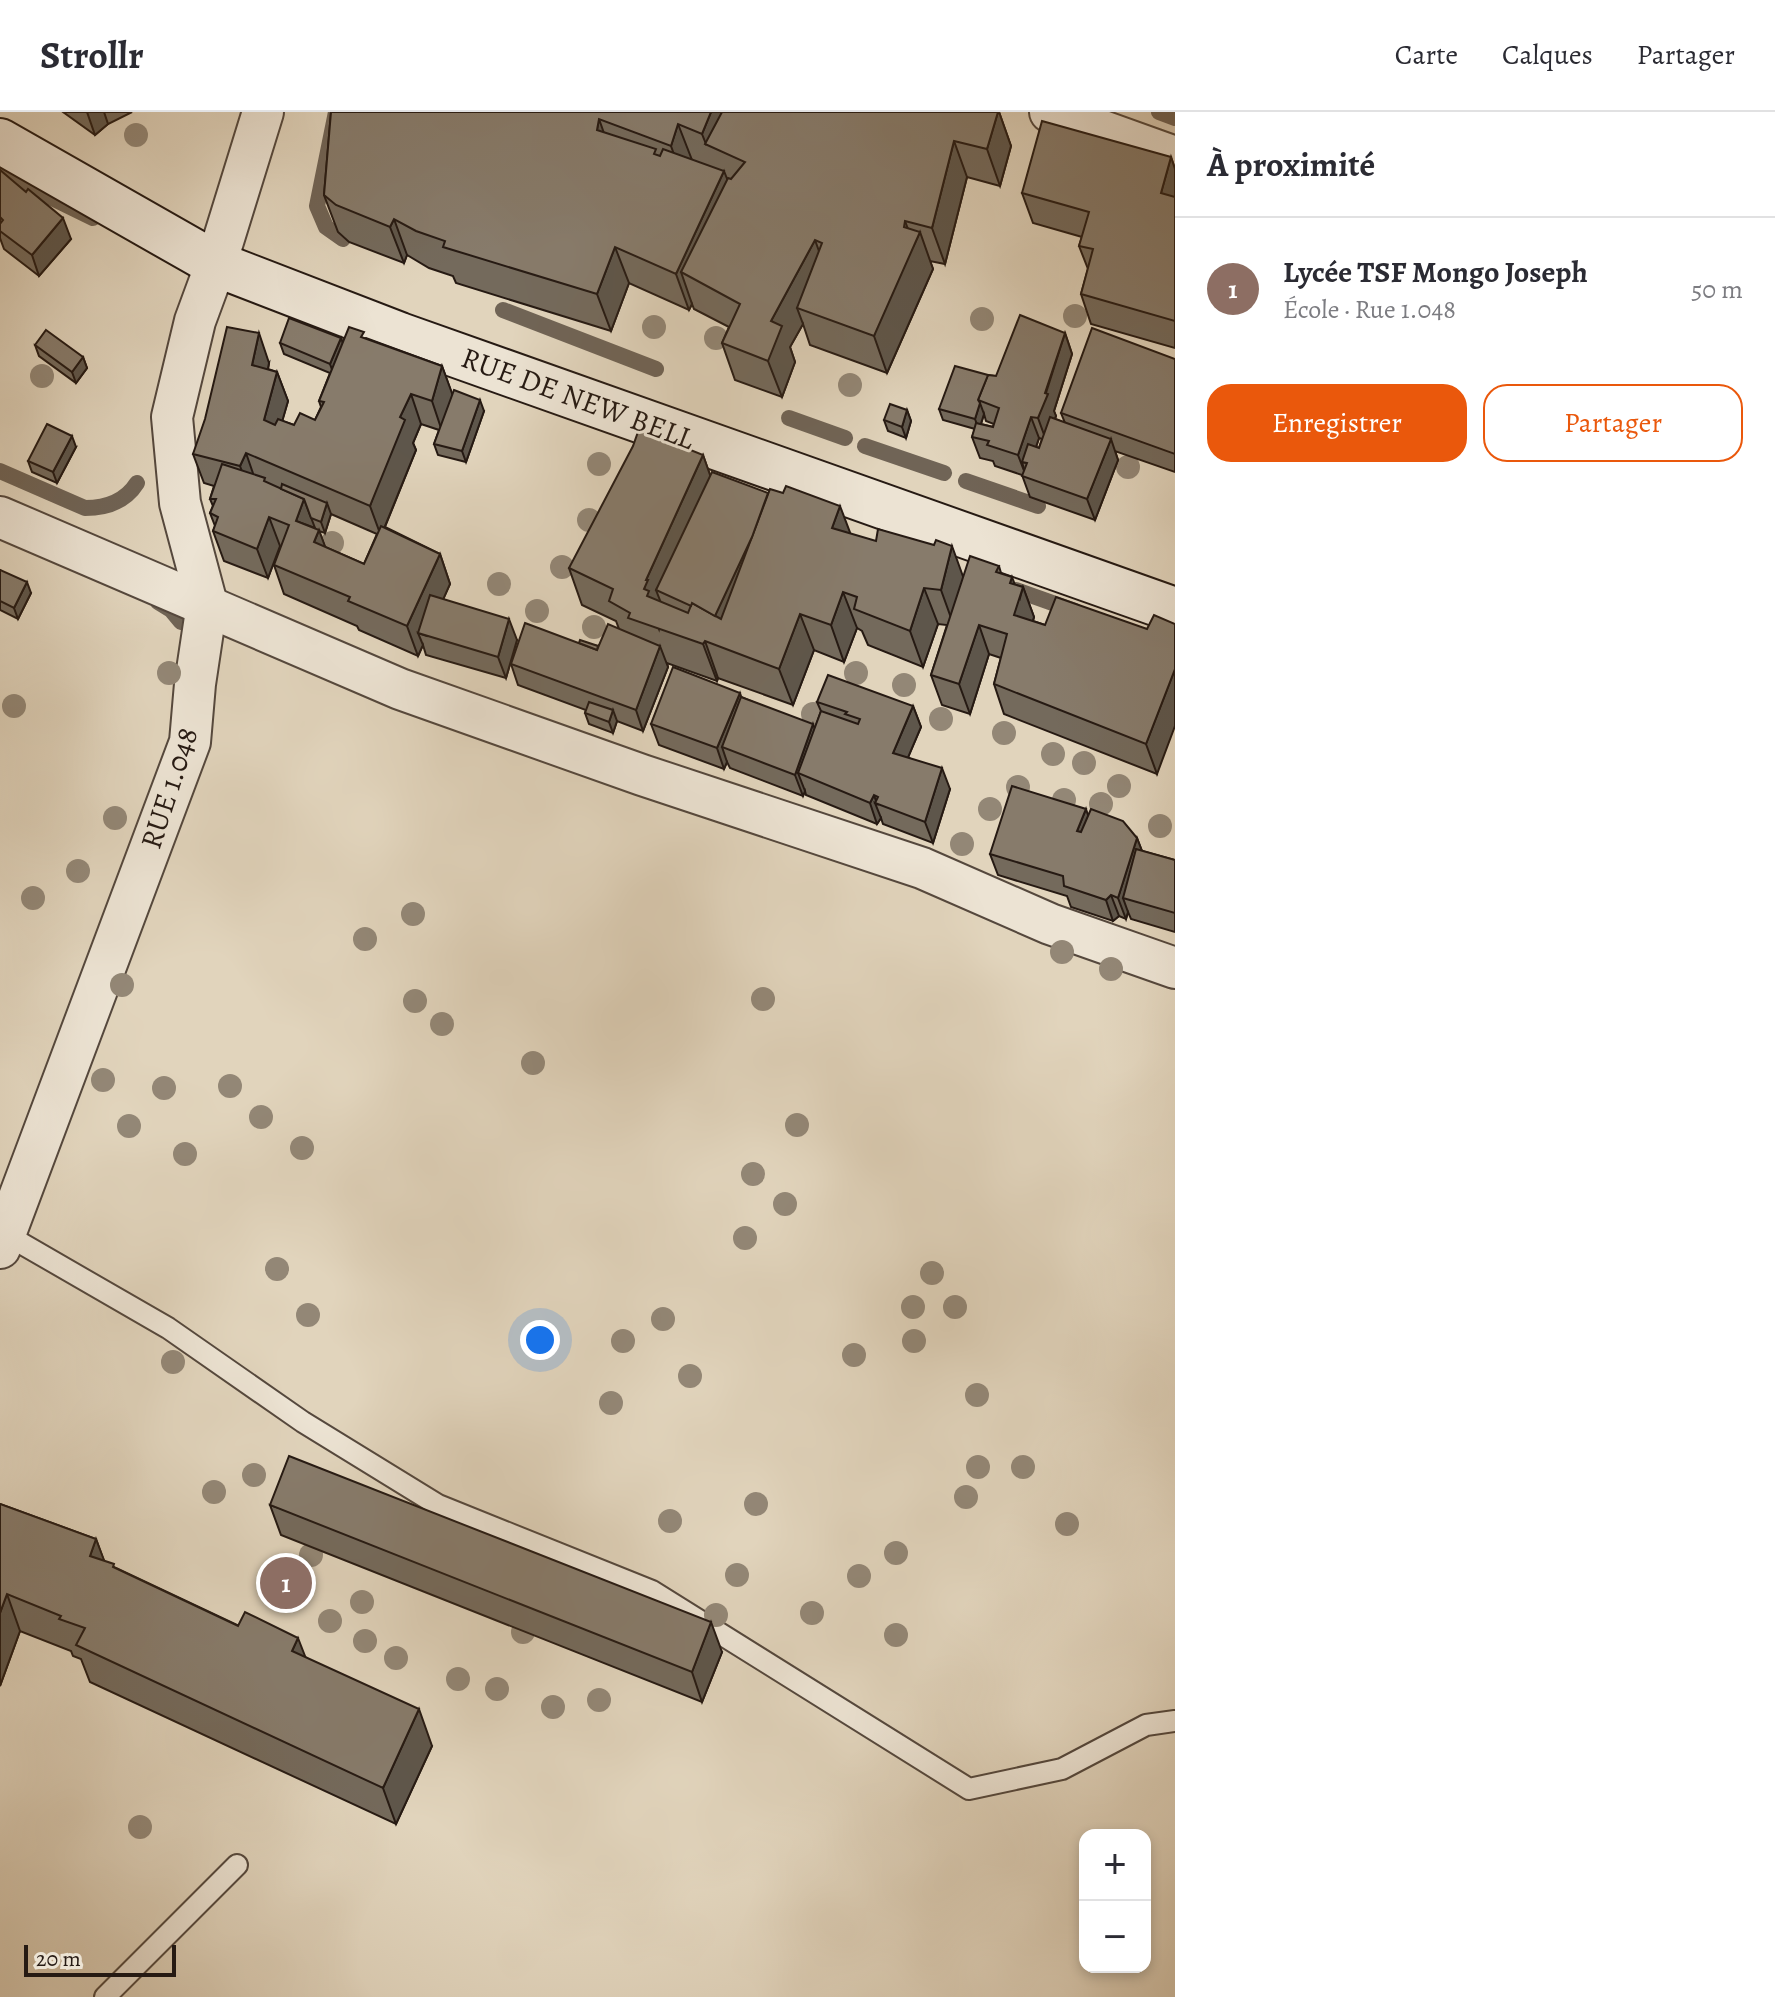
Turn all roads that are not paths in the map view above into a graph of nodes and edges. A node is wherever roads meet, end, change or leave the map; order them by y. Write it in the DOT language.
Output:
graph roads {
  1 [pos="263,112"];
  2 [pos="1050,112"];
  3 [pos="0,141"];
  4 [pos="1175,157"];
  5 [pos="216,264"];
  6 [pos="0,517"];
  7 [pos="207,604"];
  8 [pos="1175,610"];
  9 [pos="1175,968"];
  10 [pos="3,1241"];
  11 [pos="1175,1721"];
  12 [pos="237,1865"];
  13 [pos="105,1997"];
  1 -- 5 [label="street, RUE 1.048"];
  2 -- 4 [label="street"];
  3 -- 5 [label="main road, RUE DE NEW BELL"];
  5 -- 7 [label="street, RUE 1.048"];
  5 -- 8 [label="main road, RUE DE NEW BELL"];
  6 -- 7 [label="street"];
  7 -- 9 [label="street"];
  7 -- 10 [label="street, RUE 1.048"];
  10 -- 11 [label="lane"];
  12 -- 13 [label="lane"];
}
